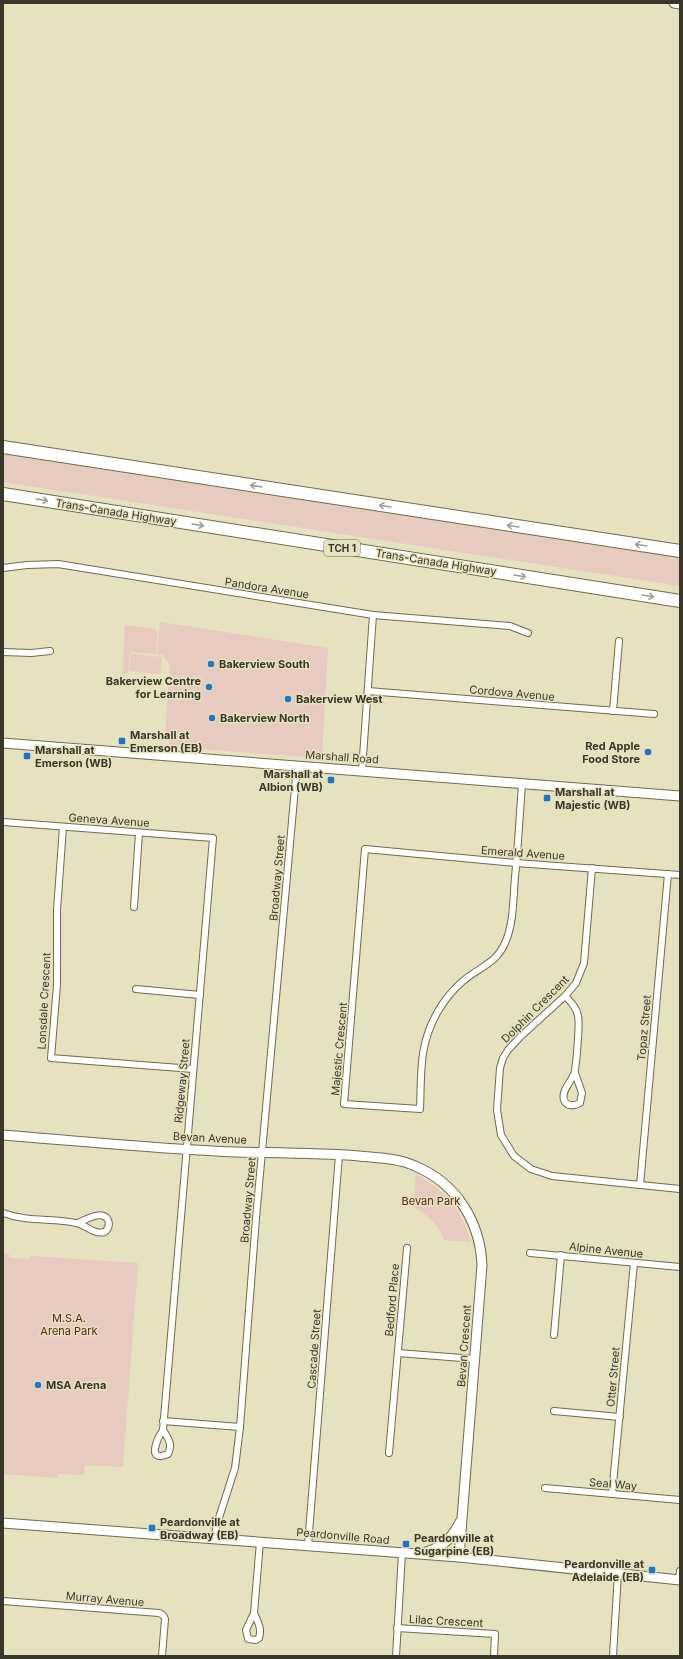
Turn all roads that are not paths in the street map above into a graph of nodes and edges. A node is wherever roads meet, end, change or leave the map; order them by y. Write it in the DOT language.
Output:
graph roads {
  1 [pos="674,3"];
  2 [pos="680,4"];
  3 [pos="3,447"];
  4 [pos="3,494"];
  5 [pos="680,551"];
  6 [pos="3,568"];
  7 [pos="680,601"];
  8 [pos="373,615"];
  9 [pos="528,633"];
  10 [pos="619,641"];
  11 [pos="50,651"];
  12 [pos="3,652"];
  13 [pos="368,691"];
  14 [pos="613,711"];
  15 [pos="654,714"];
  16 [pos="3,743"];
  17 [pos="297,766"];
  18 [pos="362,770"];
  19 [pos="522,783"];
  20 [pos="680,796"];
  21 [pos="3,822"];
  22 [pos="63,827"];
  23 [pos="139,833"];
  24 [pos="214,838"];
  25 [pos="365,849"];
  26 [pos="516,863"];
  27 [pos="592,868"];
  28 [pos="668,874"];
  29 [pos="680,875"];
  30 [pos="134,907"];
  31 [pos="136,989"];
  32 [pos="200,995"];
  33 [pos="565,996"];
  34 [pos="193,1068"];
  35 [pos="574,1073"];
  36 [pos="3,1135"];
  37 [pos="186,1149"];
  38 [pos="263,1152"];
  39 [pos="339,1155"];
  40 [pos="414,1165"];
  41 [pos="640,1185"];
  42 [pos="680,1189"];
  43 [pos="3,1213"];
  44 [pos="78,1223"];
  45 [pos="407,1248"];
  46 [pos="530,1253"];
  47 [pos="561,1255"];
  48 [pos="634,1263"];
  49 [pos="680,1267"];
  50 [pos="554,1335"];
  51 [pos="398,1353"];
  52 [pos="475,1359"];
  53 [pos="554,1411"];
  54 [pos="620,1417"];
  55 [pos="163,1421"];
  56 [pos="240,1427"];
  57 [pos="162,1430"];
  58 [pos="389,1454"];
  59 [pos="545,1488"];
  60 [pos="612,1494"];
  61 [pos="680,1500"];
  62 [pos="462,1519"];
  63 [pos="3,1523"];
  64 [pos="215,1538"];
  65 [pos="260,1542"];
  66 [pos="308,1545"];
  67 [pos="402,1553"];
  68 [pos="422,1554"];
  69 [pos="459,1557"];
  70 [pos="618,1573"];
  71 [pos="680,1577"];
  72 [pos="3,1601"];
  73 [pos="254,1614"];
  74 [pos="397,1628"];
  75 [pos="162,1656"];
  76 [pos="396,1656"];
  77 [pos="494,1656"];
  78 [pos="613,1656"];
  1 -- 2 [label="main road"];
  5 -- 3 [label="highway, one-way"];
  4 -- 7 [label="highway, Trans-Canada Highway / TCH 1, one-way"];
  6 -- 8 [label="street, Pandora Avenue"];
  8 -- 9 [label="street, Pandora Avenue"];
  8 -- 13 [label="street"];
  10 -- 14 [label="street"];
  11 -- 12 [label="street"];
  13 -- 14 [label="street, Cordova Avenue"];
  13 -- 18 [label="street"];
  14 -- 15 [label="street, Cordova Avenue"];
  16 -- 17 [label="main road, Marshall Road"];
  17 -- 18 [label="main road, Marshall Road"];
  17 -- 38 [label="street, Broadway Street"];
  18 -- 19 [label="main road, Marshall Road"];
  19 -- 20 [label="main road, Marshall Road"];
  19 -- 26 [label="street, Majestic Crescent"];
  21 -- 22 [label="street, Geneva Avenue"];
  22 -- 23 [label="street, Geneva Avenue"];
  22 -- 34 [label="street, Lonsdale Crescent"];
  23 -- 24 [label="street, Geneva Avenue"];
  23 -- 30 [label="street"];
  24 -- 32 [label="street, Ridgeway Street"];
  25 -- 26 [label="street, Emerald Avenue"];
  25 -- 26 [label="street, Majestic Crescent"];
  26 -- 27 [label="street, Emerald Avenue"];
  27 -- 28 [label="street, Emerald Avenue"];
  27 -- 33 [label="street, Dolphin Crescent"];
  28 -- 29 [label="street, Emerald Avenue"];
  28 -- 41 [label="street, Topaz Street"];
  31 -- 32 [label="street"];
  32 -- 34 [label="street, Ridgeway Street"];
  33 -- 35 [label="street"];
  33 -- 41 [label="street, Dolphin Crescent"];
  34 -- 37 [label="street, Ridgeway Street"];
  35 -- 35 [label="street"];
  36 -- 37 [label="main road, Bevan Avenue"];
  37 -- 38 [label="main road, Bevan Avenue"];
  37 -- 55 [label="street, Ridgeway Street"];
  38 -- 39 [label="main road, Bevan Avenue"];
  38 -- 56 [label="street, Broadway Street"];
  39 -- 40 [label="main road, Bevan Avenue"];
  39 -- 66 [label="street, Cascade Street"];
  40 -- 52 [label="main road, Bevan Crescent"];
  41 -- 42 [label="street, Dolphin Crescent"];
  43 -- 44 [label="street"];
  44 -- 44 [label="street"];
  45 -- 51 [label="street, Bedford Place"];
  46 -- 47 [label="street, Alpine Avenue"];
  47 -- 48 [label="street, Alpine Avenue"];
  47 -- 50 [label="street"];
  48 -- 49 [label="street, Alpine Avenue"];
  48 -- 54 [label="street, Otter Street"];
  51 -- 52 [label="street, Bedford Place"];
  51 -- 58 [label="street, Bedford Place"];
  52 -- 62 [label="main road, Bevan Crescent"];
  53 -- 54 [label="street"];
  54 -- 60 [label="street, Otter Street"];
  55 -- 56 [label="street"];
  55 -- 57 [label="street, Ridgeway Street"];
  56 -- 64 [label="street, Broadway Street"];
  59 -- 60 [label="street, Seal Way"];
  60 -- 61 [label="street, Seal Way"];
  62 -- 68 [label="main road"];
  62 -- 69 [label="main road, Bevan Crescent"];
  63 -- 64 [label="main road, Peardonville Road"];
  64 -- 65 [label="main road, Peardonville Road"];
  65 -- 66 [label="main road, Peardonville Road"];
  65 -- 73 [label="street"];
  66 -- 67 [label="main road, Peardonville Road"];
  67 -- 68 [label="main road, Peardonville Road"];
  67 -- 74 [label="street"];
  68 -- 69 [label="main road, Peardonville Road"];
  69 -- 70 [label="main road, Peardonville Road"];
  70 -- 71 [label="main road, Peardonville Road"];
  70 -- 78 [label="street"];
  72 -- 75 [label="street, Murray Avenue"];
  74 -- 76 [label="street"];
  74 -- 77 [label="street, Lilac Crescent"];
}
